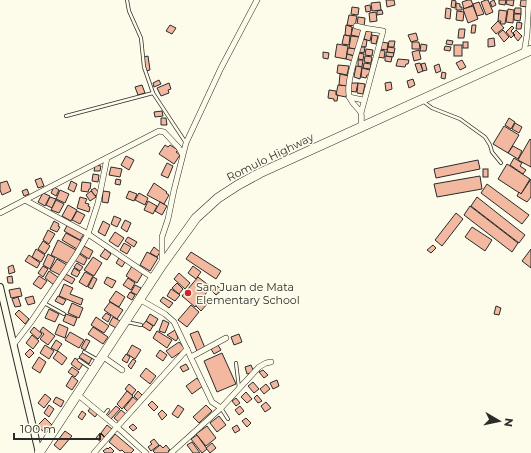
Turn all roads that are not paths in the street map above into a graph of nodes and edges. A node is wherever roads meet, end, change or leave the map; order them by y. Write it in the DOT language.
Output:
graph roads {
  1 [pos="127,0"];
  2 [pos="257,0"];
  3 [pos="530,0"];
  4 [pos="366,25"];
  5 [pos="356,26"];
  6 [pos="528,51"];
  7 [pos="153,93"];
  8 [pos="349,97"];
  9 [pos="363,100"];
  10 [pos="422,100"];
  11 [pos="361,113"];
  12 [pos="66,116"];
  13 [pos="362,126"];
  14 [pos="186,143"];
  15 [pos="182,154"];
  16 [pos="107,158"];
  17 [pos="501,163"];
  18 [pos="25,200"];
  19 [pos="0,213"];
  20 [pos="88,234"];
  21 [pos="162,264"];
  22 [pos="153,278"];
  23 [pos="0,287"];
  24 [pos="1,296"];
  25 [pos="139,299"];
  26 [pos="44,302"];
  27 [pos="64,314"];
  28 [pos="125,321"];
  29 [pos="141,325"];
  30 [pos="226,338"];
  31 [pos="14,344"];
  32 [pos="187,349"];
  33 [pos="84,352"];
  34 [pos="191,357"];
  35 [pos="100,358"];
  36 [pos="79,360"];
  37 [pos="271,362"];
  38 [pos="236,363"];
  39 [pos="93,370"];
  40 [pos="122,370"];
  41 [pos="239,389"];
  42 [pos="77,394"];
  43 [pos="221,408"];
  44 [pos="108,410"];
  45 [pos="104,415"];
  46 [pos="228,419"];
  47 [pos="117,428"];
  48 [pos="39,453"];
  49 [pos="94,453"];
  50 [pos="146,453"];
  51 [pos="171,453"];
  1 -- 7 [label="lane"];
  2 -- 14 [label="street"];
  3 -- 6 [label="street"];
  4 -- 5 [label="street"];
  4 -- 8 [label="street"];
  4 -- 9 [label="street"];
  6 -- 10 [label="highway, Romulo Highway"];
  7 -- 12 [label="lane"];
  7 -- 14 [label="lane"];
  8 -- 9 [label="street"];
  8 -- 11 [label="street"];
  9 -- 11 [label="street"];
  10 -- 13 [label="highway, Romulo Highway"];
  10 -- 17 [label="lane"];
  11 -- 13 [label="street"];
  13 -- 21 [label="highway, Romulo Highway"];
  14 -- 15 [label="street"];
  15 -- 16 [label="street"];
  15 -- 21 [label="street"];
  16 -- 18 [label="street"];
  16 -- 20 [label="street"];
  18 -- 19 [label="street"];
  18 -- 20 [label="street"];
  20 -- 22 [label="street"];
  20 -- 26 [label="street"];
  21 -- 22 [label="highway, Romulo Highway"];
  22 -- 25 [label="highway, Romulo Highway"];
  23 -- 24 [label="street"];
  24 -- 31 [label="street"];
  25 -- 28 [label="highway, Romulo Highway"];
  25 -- 32 [label="street"];
  26 -- 27 [label="lane"];
  26 -- 31 [label="street"];
  28 -- 29 [label="lane"];
  28 -- 35 [label="highway, Romulo Highway"];
  30 -- 34 [label="street"];
  31 -- 48 [label="street"];
  32 -- 34 [label="street"];
  32 -- 47 [label="street"];
  33 -- 35 [label="lane"];
  34 -- 43 [label="street"];
  35 -- 39 [label="highway, Romulo Highway"];
  35 -- 40 [label="street"];
  36 -- 39 [label="lane"];
  37 -- 41 [label="street"];
  38 -- 41 [label="lane"];
  39 -- 42 [label="highway, Romulo Highway"];
  41 -- 43 [label="street"];
  42 -- 45 [label="street"];
  42 -- 48 [label="highway, Romulo Highway"];
  43 -- 46 [label="lane"];
  43 -- 51 [label="street"];
  44 -- 45 [label="lane"];
  45 -- 47 [label="street"];
  47 -- 49 [label="street"];
  47 -- 50 [label="street"];
}
